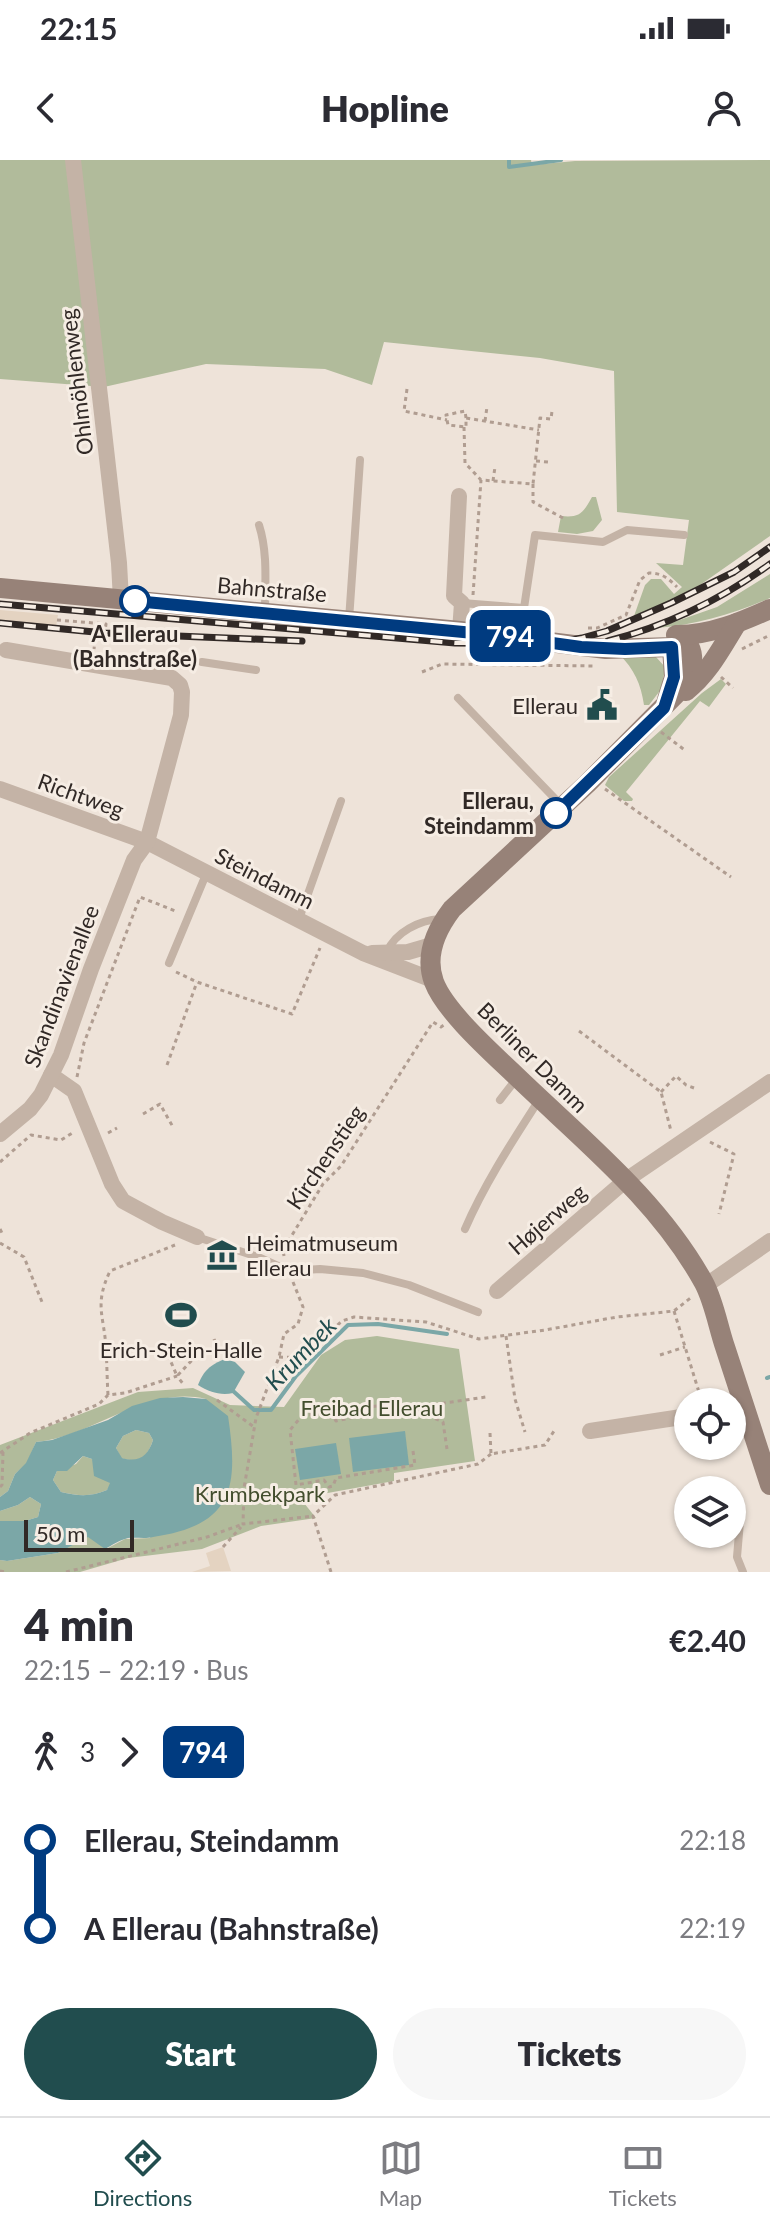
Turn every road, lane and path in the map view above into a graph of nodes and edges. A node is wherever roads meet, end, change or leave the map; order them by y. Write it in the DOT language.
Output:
graph roads {
  1 [pos="73,160"];
  2 [pos="407,389"];
  3 [pos="487,407"];
  4 [pos="552,411"];
  5 [pos="466,418"];
  6 [pos="447,420"];
  7 [pos="485,421"];
  8 [pos="464,427"];
  9 [pos="539,430"];
  10 [pos="360,460"];
  11 [pos="536,461"];
  12 [pos="548,462"];
  13 [pos="495,467"];
  14 [pos="481,480"];
  15 [pos="493,481"];
  16 [pos="533,484"];
  17 [pos="459,496"];
  18 [pos="563,518"];
  19 [pos="259,525"];
  20 [pos="684,535"];
  21 [pos="677,587"];
  22 [pos="0,588"];
  23 [pos="121,600"];
  24 [pos="458,600"];
  25 [pos="770,609"];
  26 [pos="265,613"];
  27 [pos="57,620"];
  28 [pos="349,621"];
  29 [pos="737,623"];
  30 [pos="582,628"];
  31 [pos="460,631"];
  32 [pos="770,635"];
  33 [pos="681,639"];
  34 [pos="741,649"];
  35 [pos="6,650"];
  36 [pos="202,662"];
  37 [pos="91,665"];
  38 [pos="595,666"];
  39 [pos="256,670"];
  40 [pos="422,672"];
  41 [pos="720,676"];
  42 [pos="733,688"];
  43 [pos="458,698"];
  44 [pos="657,714"];
  45 [pos="686,751"];
  46 [pos="601,782"];
  47 [pos="0,789"];
  48 [pos="341,801"];
  49 [pos="563,807"];
  50 [pos="147,842"];
  51 [pos="207,872"];
  52 [pos="731,877"];
  53 [pos="188,916"];
  54 [pos="445,918"];
  55 [pos="299,920"];
  56 [pos="327,934"];
  57 [pos="432,945"];
  58 [pos="388,958"];
  59 [pos="181,960"];
  60 [pos="169,963"];
  61 [pos="433,980"];
  62 [pos="197,982"];
  63 [pos="433,1022"];
  64 [pos="579,1031"];
  65 [pos="167,1065"];
  66 [pos="51,1075"];
  67 [pos="517,1078"];
  68 [pos="770,1082"];
  69 [pos="694,1088"];
  70 [pos="74,1091"];
  71 [pos="661,1092"];
  72 [pos="540,1099"];
  73 [pos="500,1100"];
  74 [pos="143,1114"];
  75 [pos="87,1123"];
  76 [pos="173,1127"];
  77 [pos="700,1130"];
  78 [pos="0,1134"];
  79 [pos="678,1145"];
  80 [pos="0,1162"];
  81 [pos="626,1180"];
  82 [pos="719,1214"];
  83 [pos="465,1229"];
  84 [pos="197,1237"];
  85 [pos="770,1241"];
  86 [pos="0,1243"];
  87 [pos="289,1271"];
  88 [pos="705,1286"];
  89 [pos="497,1291"];
  90 [pos="42,1302"];
  91 [pos="674,1311"];
  92 [pos="478,1312"];
  93 [pos="506,1336"];
  94 [pos="214,1339"];
  95 [pos="194,1347"];
  96 [pos="685,1347"];
  97 [pos="168,1355"];
  98 [pos="660,1355"];
  99 [pos="197,1357"];
  100 [pos="279,1357"];
  101 [pos="177,1376"];
  102 [pos="184,1385"];
  103 [pos="698,1388"];
  104 [pos="736,1388"];
  105 [pos="108,1395"];
  106 [pos="486,1397"];
  107 [pos="217,1400"];
  108 [pos="360,1408"];
  109 [pos="432,1410"];
  110 [pos="331,1412"];
  111 [pos="674,1418"];
  112 [pos="746,1422"];
  113 [pos="254,1427"];
  114 [pos="554,1431"];
  115 [pos="590,1431"];
  116 [pos="525,1432"];
  117 [pos="490,1433"];
  118 [pos="447,1449"];
  119 [pos="413,1451"];
  120 [pos="1,1453"];
  121 [pos="491,1454"];
  122 [pos="770,1485"];
  123 [pos="0,1487"];
  124 [pos="313,1516"];
  125 [pos="243,1524"];
  126 [pos="223,1547"];
  127 [pos="738,1548"];
  128 [pos="0,1571"];
  129 [pos="6,1572"];
  130 [pos="66,1572"];
  131 [pos="331,1572"];
  132 [pos="743,1572"];
  1 -- 23 [label="street, Ohlmöhlenweg"];
  2 -- 6 [label="path"];
  3 -- 7 [label="path"];
  4 -- 9 [label="path"];
  5 -- 6 [label="path"];
  5 -- 7 [label="path"];
  5 -- 8 [label="path"];
  6 -- 8 [label="path"];
  7 -- 9 [label="path"];
  8 -- 14 [label="path"];
  9 -- 11 [label="path"];
  10 -- 28 [label="lane"];
  11 -- 12 [label="path"];
  11 -- 16 [label="path"];
  13 -- 15 [label="path"];
  14 -- 15 [label="path"];
  14 -- 24 [label="path"];
  15 -- 16 [label="path"];
  16 -- 18 [label="path"];
  17 -- 24 [label="street"];
  19 -- 26 [label="lane"];
  20 -- 24 [label="lane"];
  21 -- 30 [label="path"];
  22 -- 23 [label="main road, Bahnstraße"];
  23 -- 26 [label="main road, Bahnstraße"];
  24 -- 31 [label="street"];
  25 -- 29 [label="main road, Bahnstraße"];
  26 -- 28 [label="main road, Bahnstraße"];
  27 -- 37 [label="path"];
  28 -- 31 [label="main road, Bahnstraße"];
  29 -- 33 [label="main road, Bahnstraße"];
  29 -- 44 [label="main road"];
  31 -- 33 [label="main road, Bahnstraße"];
  32 -- 34 [label="path"];
  33 -- 44 [label="main road"];
  35 -- 37 [label="street"];
  36 -- 39 [label="lane"];
  37 -- 50 [label="street, Skandinavienallee"];
  38 -- 40 [label="path"];
  41 -- 42 [label="path"];
  43 -- 49 [label="lane"];
  44 -- 45 [label="path"];
  44 -- 49 [label="main road"];
  46 -- 52 [label="path"];
  47 -- 50 [label="street, Richtweg"];
  48 -- 55 [label="lane"];
  49 -- 54 [label="main road"];
  50 -- 51 [label="street, Steindamm"];
  50 -- 66 [label="street, Skandinavienallee"];
  51 -- 53 [label="lane"];
  51 -- 55 [label="street, Steindamm"];
  53 -- 60 [label="lane"];
  53 -- 70 [label="path"];
  54 -- 57 [label="main road"];
  54 -- 58 [label="lane"];
  55 -- 56 [label="street, Steindamm"];
  56 -- 58 [label="street, Steindamm"];
  56 -- 62 [label="path"];
  57 -- 58 [label="street, Steindamm"];
  57 -- 61 [label="main road"];
  58 -- 61 [label="street, Steindamm"];
  59 -- 62 [label="path"];
  61 -- 67 [label="main road, Berliner Damm"];
  62 -- 65 [label="path"];
  63 -- 87 [label="path, Kirchenstieg"];
  64 -- 71 [label="path"];
  66 -- 70 [label="street"];
  66 -- 78 [label="street, Skandinavienallee"];
  67 -- 72 [label="main road, Berliner Damm"];
  67 -- 73 [label="lane"];
  68 -- 77 [label="street, Højerweg"];
  69 -- 71 [label="path"];
  70 -- 75 [label="street"];
  71 -- 79 [label="path"];
  72 -- 81 [label="main road, Berliner Damm"];
  72 -- 83 [label="lane"];
  74 -- 76 [label="path"];
  75 -- 80 [label="path"];
  75 -- 84 [label="street"];
  77 -- 79 [label="street, Højerweg"];
  77 -- 82 [label="path"];
  79 -- 81 [label="street, Højerweg"];
  81 -- 88 [label="main road, Berliner Damm"];
  81 -- 89 [label="street, Højerweg"];
  84 -- 87 [label="lane"];
  84 -- 105 [label="path"];
  85 -- 88 [label="street"];
  86 -- 90 [label="path"];
  87 -- 92 [label="lane"];
  87 -- 100 [label="path, Kirchenstieg"];
  88 -- 91 [label="path"];
  88 -- 104 [label="main road, Berliner Damm"];
  91 -- 93 [label="path"];
  91 -- 96 [label="path"];
  93 -- 100 [label="path"];
  93 -- 116 [label="path"];
  94 -- 99 [label="path"];
  95 -- 99 [label="path"];
  96 -- 98 [label="path"];
  96 -- 103 [label="path"];
  97 -- 101 [label="path"];
  99 -- 101 [label="path"];
  100 -- 113 [label="path, Kirchenstieg"];
  101 -- 102 [label="path"];
  101 -- 105 [label="path"];
  105 -- 120 [label="path"];
  106 -- 109 [label="path"];
  107 -- 113 [label="path"];
  108 -- 109 [label="path"];
  108 -- 110 [label="path"];
  108 -- 110 [label="path"];
  109 -- 118 [label="path"];
  110 -- 119 [label="path"];
  111 -- 115 [label="street"];
  112 -- 122 [label="main road, Berliner Damm"];
  113 -- 125 [label="path"];
  114 -- 121 [label="path"];
  117 -- 121 [label="path"];
  120 -- 123 [label="path"];
  121 -- 124 [label="path"];
  124 -- 125 [label="path"];
  124 -- 131 [label="path"];
  125 -- 126 [label="path"];
  125 -- 130 [label="path"];
  127 -- 132 [label="lane"];
  128 -- 129 [label="path"];
}
